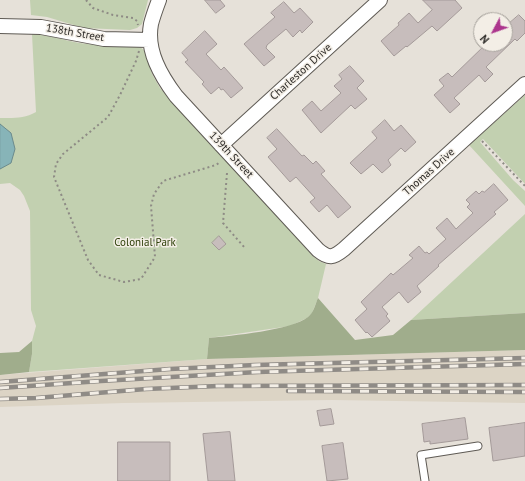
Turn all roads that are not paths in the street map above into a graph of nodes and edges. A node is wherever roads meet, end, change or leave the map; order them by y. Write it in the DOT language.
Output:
graph roads {
  1 [pos="159,0"];
  2 [pos="380,0"];
  3 [pos="0,26"];
  4 [pos="145,40"];
  5 [pos="525,84"];
  6 [pos="225,149"];
  7 [pos="331,257"];
  8 [pos="478,446"];
  9 [pos="425,481"];
  1 -- 4 [label="street"];
  2 -- 6 [label="street, Charleston Drive"];
  3 -- 4 [label="street, 138th Street"];
  4 -- 6 [label="street, 139th Street"];
  5 -- 7 [label="street, Thomas Drive"];
  6 -- 7 [label="street, 139th Street"];
  8 -- 9 [label="lane"];
}
